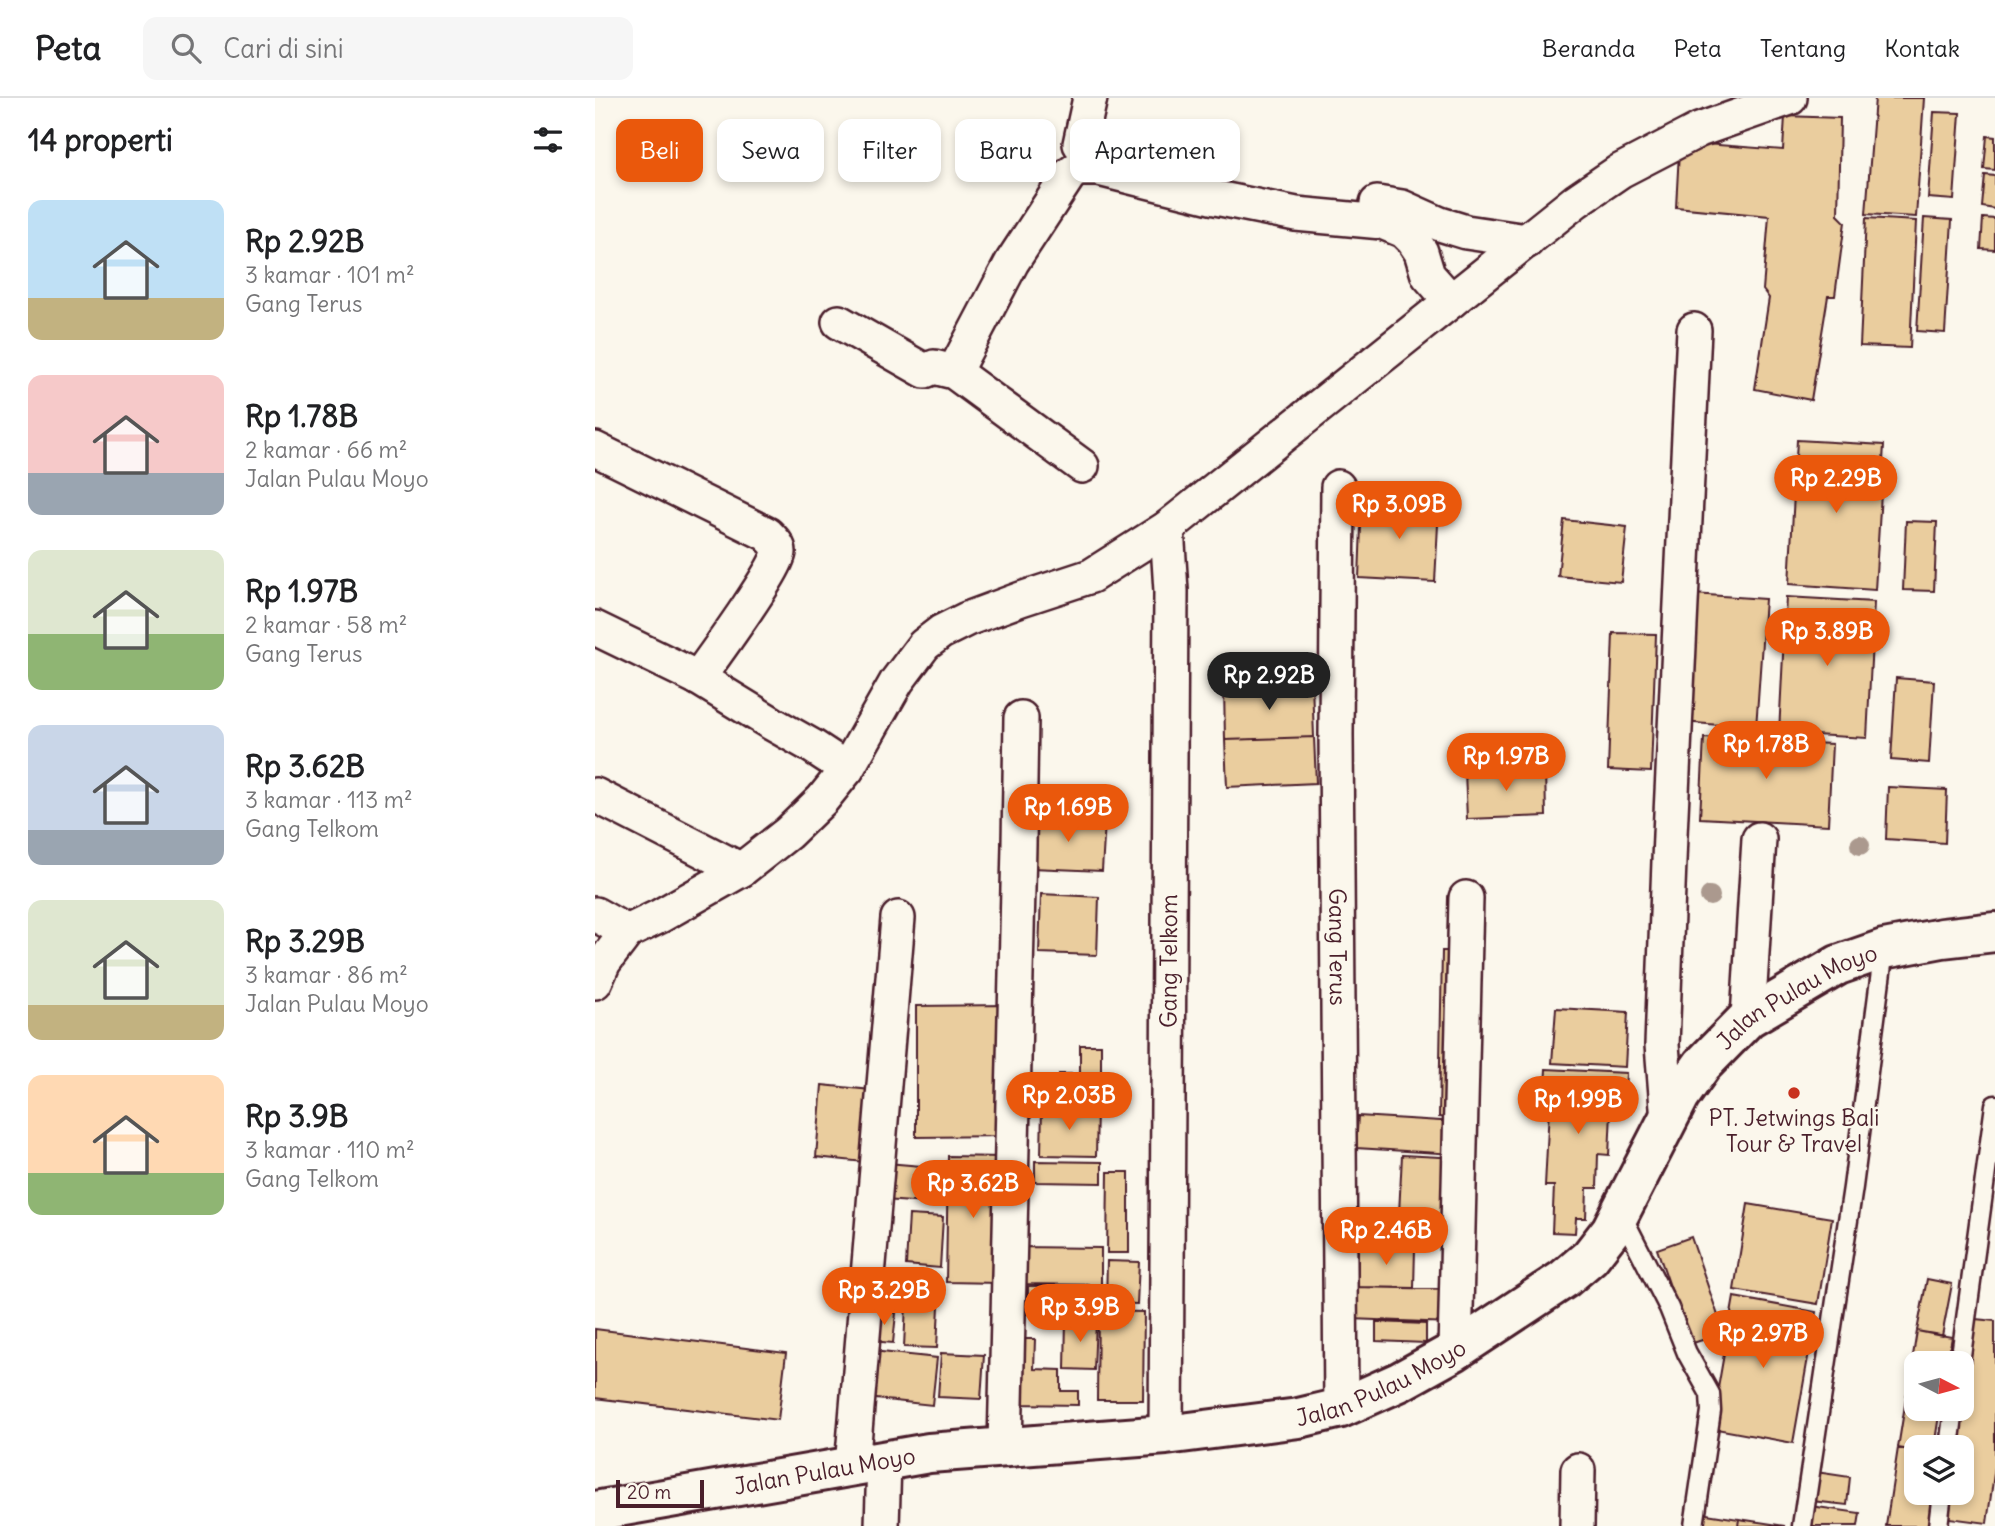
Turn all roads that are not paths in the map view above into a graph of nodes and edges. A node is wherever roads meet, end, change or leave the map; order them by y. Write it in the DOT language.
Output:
graph roads {
  1 [pos="1090,98"];
  2 [pos="1790,98"];
  3 [pos="1741,107"];
  4 [pos="1497,237"];
  5 [pos="1440,290"];
  6 [pos="839,321"];
  7 [pos="1694,330"];
  8 [pos="954,372"];
  9 [pos="595,449"];
  10 [pos="1083,466"];
  11 [pos="1338,487"];
  12 [pos="1167,528"];
  13 [pos="595,628"];
  14 [pos="698,678"];
  15 [pos="1020,718"];
  16 [pos="847,769"];
  17 [pos="595,795"];
  18 [pos="1759,839"];
  19 [pos="741,870"];
  20 [pos="1466,898"];
  21 [pos="595,914"];
  22 [pos="898,918"];
  23 [pos="627,932"];
  24 [pos="1995,932"];
  25 [pos="1884,949"];
  26 [pos="595,982"];
  27 [pos="1748,1018"];
  28 [pos="1995,1105"];
  29 [pos="1668,1121"];
  30 [pos="1620,1212"];
  31 [pos="1455,1351"];
  32 [pos="1962,1351"];
  33 [pos="1341,1408"];
  34 [pos="1165,1434"];
  35 [pos="1005,1447"];
  36 [pos="868,1464"];
  37 [pos="1578,1470"];
  38 [pos="1941,1505"];
  39 [pos="607,1515"];
  40 [pos="882,1526"];
  41 [pos="1577,1526"];
  42 [pos="1694,1526"];
  43 [pos="1802,1526"];
  44 [pos="1938,1526"];
  1 -- 4 [label="street"];
  2 -- 3 [label="street"];
  3 -- 4 [label="street"];
  4 -- 5 [label="street"];
  5 -- 8 [label="street"];
  5 -- 12 [label="street"];
  6 -- 8 [label="street"];
  7 -- 29 [label="street"];
  8 -- 10 [label="street"];
  9 -- 14 [label="street"];
  11 -- 33 [label="street, Gang Terus"];
  12 -- 16 [label="street"];
  12 -- 34 [label="street, Gang Telkom"];
  13 -- 14 [label="street"];
  14 -- 16 [label="street"];
  15 -- 35 [label="street"];
  16 -- 19 [label="street"];
  17 -- 19 [label="street"];
  18 -- 27 [label="street"];
  19 -- 23 [label="street"];
  20 -- 31 [label="street"];
  21 -- 23 [label="street"];
  22 -- 36 [label="street"];
  23 -- 26 [label="street"];
  24 -- 25 [label="street, Jalan Pulau Moyo"];
  25 -- 27 [label="street, Jalan Pulau Moyo"];
  25 -- 43 [label="lane"];
  27 -- 29 [label="street, Jalan Pulau Moyo"];
  28 -- 32 [label="lane"];
  29 -- 30 [label="street, Jalan Pulau Moyo"];
  30 -- 31 [label="street, Jalan Pulau Moyo"];
  30 -- 42 [label="lane"];
  31 -- 33 [label="street, Jalan Pulau Moyo"];
  33 -- 34 [label="street, Jalan Pulau Moyo"];
  34 -- 35 [label="street, Jalan Pulau Moyo"];
  35 -- 36 [label="street, Jalan Pulau Moyo"];
  36 -- 39 [label="street, Jalan Pulau Moyo"];
  36 -- 40 [label="street"];
  37 -- 41 [label="street"];
  38 -- 44 [label="lane"];
}
